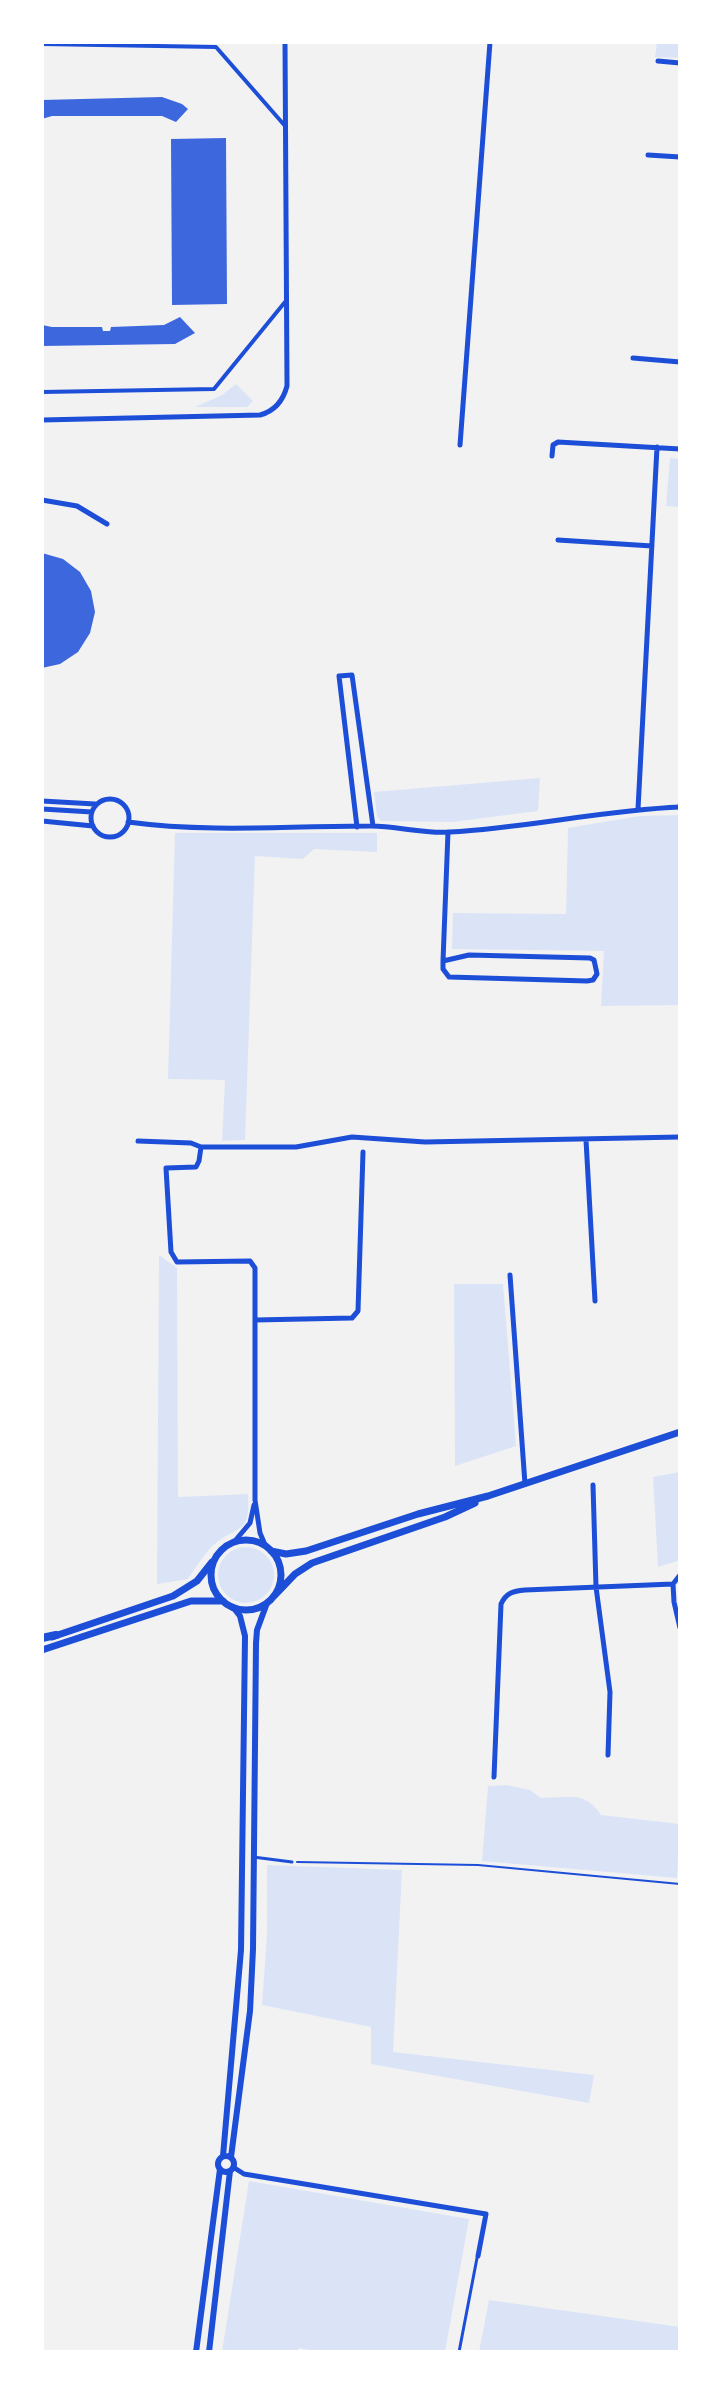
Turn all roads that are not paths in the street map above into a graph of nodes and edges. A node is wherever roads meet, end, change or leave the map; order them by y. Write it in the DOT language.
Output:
graph roads {
  1 [pos="285,42"];
  2 [pos="490,42"];
  3 [pos="42,44"];
  4 [pos="658,61"];
  5 [pos="680,63"];
  6 [pos="286,127"];
  7 [pos="648,155"];
  8 [pos="680,157"];
  9 [pos="285,302"];
  10 [pos="633,358"];
  11 [pos="680,362"];
  12 [pos="42,392"];
  13 [pos="42,420"];
  14 [pos="460,445"];
  15 [pos="657,447"];
  16 [pos="680,449"];
  17 [pos="552,456"];
  18 [pos="42,500"];
  19 [pos="107,524"];
  20 [pos="558,540"];
  21 [pos="652,546"];
  22 [pos="42,801"];
  23 [pos="96,804"];
  24 [pos="680,807"];
  25 [pos="42,809"];
  26 [pos="638,809"];
  27 [pos="92,812"];
  28 [pos="42,821"];
  29 [pos="128,822"];
  30 [pos="93,826"];
  31 [pos="373,826"];
  32 [pos="357,827"];
  33 [pos="448,832"];
  34 [pos="443,961"];
  35 [pos="680,1137"];
  36 [pos="586,1140"];
  37 [pos="138,1141"];
  38 [pos="201,1147"];
  39 [pos="363,1152"];
  40 [pos="510,1275"];
  41 [pos="595,1301"];
  42 [pos="255,1320"];
  43 [pos="680,1432"];
  44 [pos="525,1484"];
  45 [pos="593,1485"];
  46 [pos="488,1496"];
  47 [pos="255,1500"];
  48 [pos="234,1542"];
  49 [pos="268,1549"];
  50 [pos="218,1554"];
  51 [pos="680,1575"];
  52 [pos="673,1584"];
  53 [pos="596,1587"];
  54 [pos="274,1596"];
  55 [pos="223,1601"];
  56 [pos="267,1603"];
  57 [pos="233,1607"];
  58 [pos="680,1628"];
  59 [pos="56,1635"];
  60 [pos="42,1640"];
  61 [pos="42,1650"];
  62 [pos="608,1755"];
  63 [pos="494,1777"];
  64 [pos="253,1857"];
  65 [pos="292,1862"];
  66 [pos="223,2156"];
  67 [pos="231,2157"];
  68 [pos="220,2169"];
  69 [pos="232,2169"];
  70 [pos="478,2256"];
  71 [pos="196,2352"];
  72 [pos="209,2352"];
  73 [pos="459,2352"];
  1 -- 6 [label="street"];
  2 -- 14 [label="street"];
  3 -- 6 [label="street"];
  4 -- 5 [label="street"];
  6 -- 9 [label="street"];
  7 -- 8 [label="street"];
  9 -- 12 [label="street"];
  9 -- 13 [label="street"];
  10 -- 11 [label="street"];
  15 -- 16 [label="street"];
  15 -- 17 [label="street"];
  15 -- 21 [label="street"];
  18 -- 19 [label="street"];
  20 -- 21 [label="street"];
  21 -- 26 [label="street"];
  22 -- 23 [label="street"];
  23 -- 27 [label="street"];
  23 -- 29 [label="street"];
  24 -- 26 [label="street"];
  25 -- 27 [label="street"];
  26 -- 33 [label="street"];
  27 -- 30 [label="street"];
  28 -- 30 [label="street"];
  29 -- 30 [label="street"];
  29 -- 32 [label="street"];
  31 -- 32 [label="street"];
  31 -- 32 [label="street"];
  31 -- 33 [label="street"];
  33 -- 34 [label="street"];
  34 -- 34 [label="street"];
  35 -- 36 [label="street"];
  36 -- 38 [label="street"];
  36 -- 41 [label="street"];
  37 -- 38 [label="street"];
  38 -- 42 [label="street"];
  39 -- 42 [label="street"];
  40 -- 44 [label="street"];
  42 -- 47 [label="street"];
  43 -- 44 [label="main road"];
  44 -- 46 [label="main road"];
  45 -- 53 [label="street"];
  46 -- 49 [label="main road"];
  46 -- 54 [label="main road"];
  47 -- 48 [label="street"];
  47 -- 49 [label="street"];
  48 -- 49 [label="main road"];
  48 -- 50 [label="main road"];
  49 -- 54 [label="main road"];
  50 -- 55 [label="main road"];
  50 -- 59 [label="main road"];
  51 -- 52 [label="street"];
  52 -- 53 [label="street"];
  52 -- 58 [label="street"];
  53 -- 62 [label="street"];
  53 -- 63 [label="street"];
  54 -- 56 [label="main road"];
  55 -- 57 [label="main road"];
  55 -- 61 [label="main road"];
  56 -- 57 [label="main road"];
  56 -- 64 [label="street"];
  57 -- 66 [label="street"];
  59 -- 60 [label="main road"];
  64 -- 65 [label="lane"];
  64 -- 67 [label="street"];
  66 -- 67 [label="street"];
  66 -- 68 [label="street"];
  67 -- 69 [label="street"];
  68 -- 69 [label="street"];
  68 -- 71 [label="street"];
  69 -- 70 [label="street"];
  69 -- 72 [label="street"];
  70 -- 73 [label="lane"];
}
